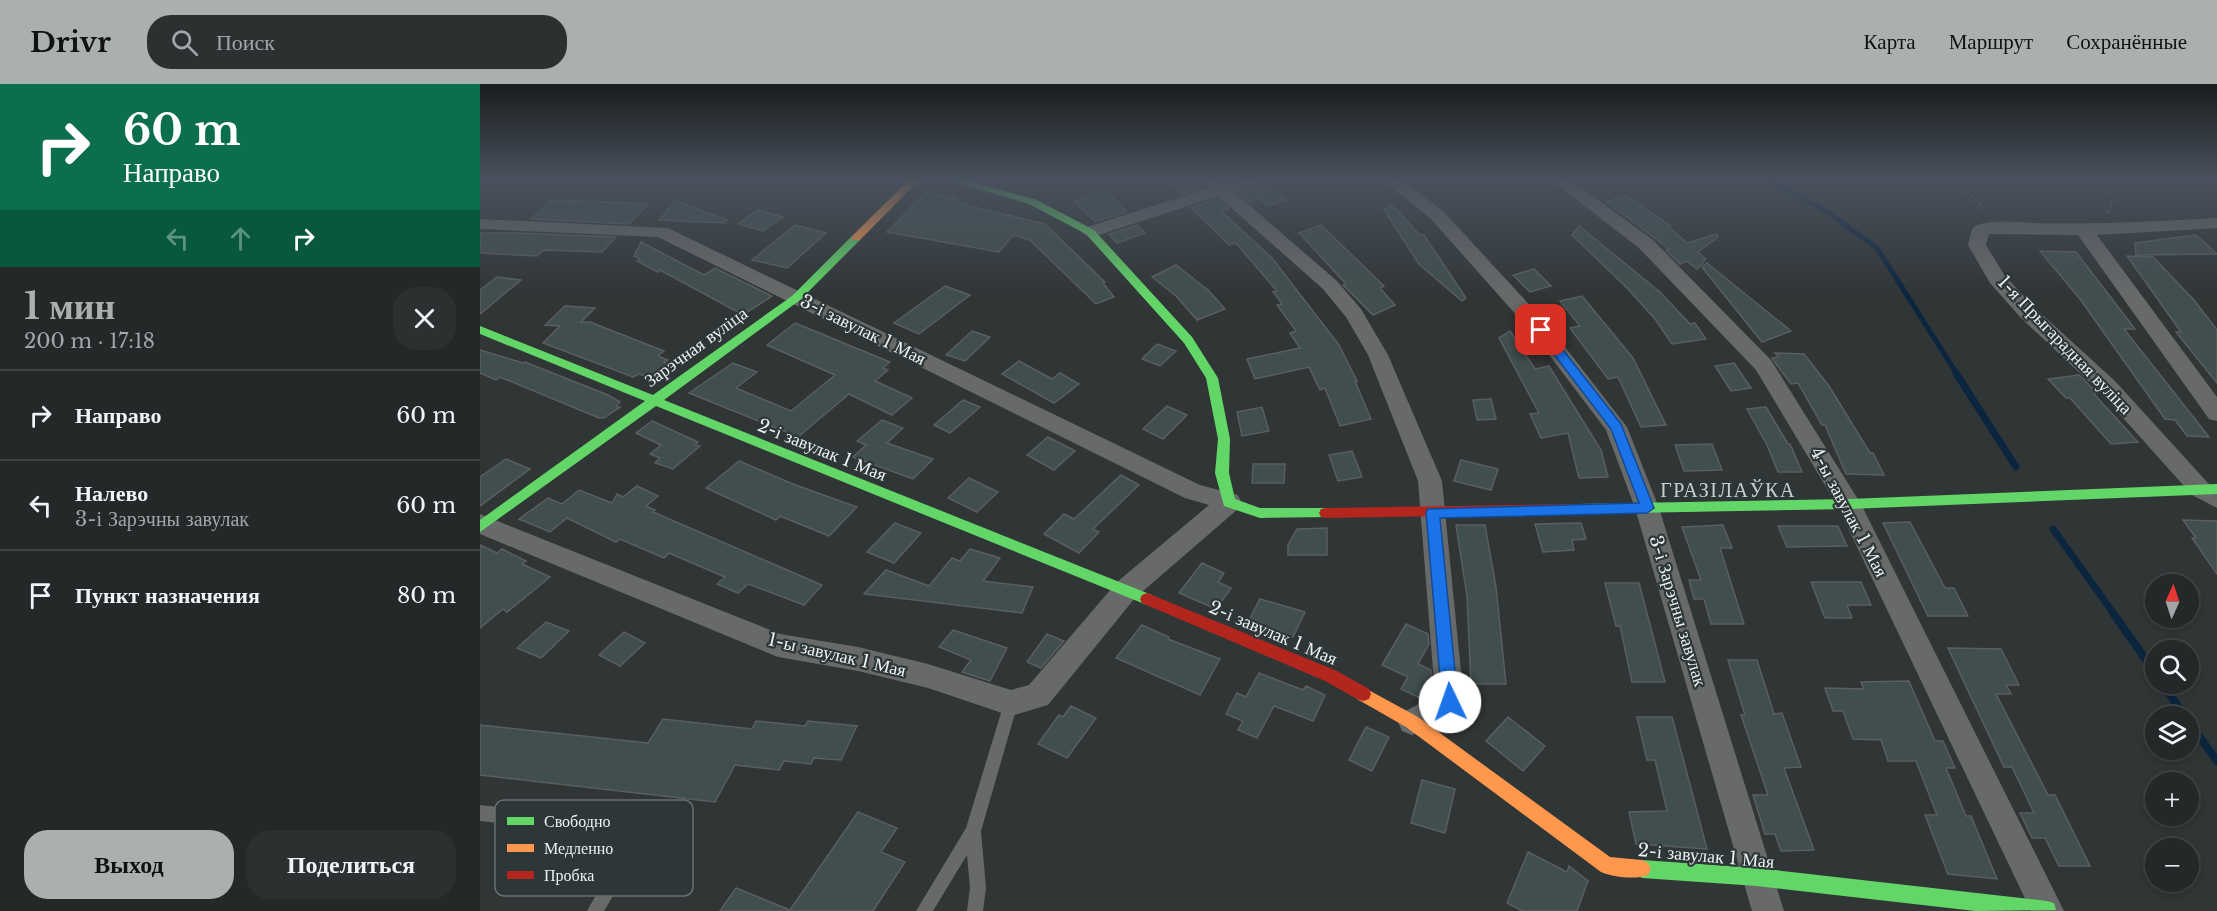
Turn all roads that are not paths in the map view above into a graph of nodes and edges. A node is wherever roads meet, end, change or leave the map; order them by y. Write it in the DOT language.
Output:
graph roads {
  1 [pos="875,219"];
  2 [pos="1065,219"];
  3 [pos="1126,219"];
  4 [pos="1254,219"];
  5 [pos="1440,219"];
  6 [pos="1612,219"];
  7 [pos="480,224"];
  8 [pos="2217,224"];
  9 [pos="2086,230"];
  10 [pos="1090,232"];
  11 [pos="796,298"];
  12 [pos="480,330"];
  13 [pos="652,401"];
  14 [pos="2217,413"];
  15 [pos="2211,492"];
  16 [pos="1229,502"];
  17 [pos="1849,504"];
  18 [pos="1647,508"];
  19 [pos="1433,512"];
  20 [pos="481,525"];
  21 [pos="1126,590"];
  22 [pos="1011,703"];
  23 [pos="1413,722"];
  24 [pos="480,813"];
  25 [pos="495,815"];
  26 [pos="973,831"];
  27 [pos="1757,877"];
  28 [pos="604,896"];
  29 [pos="2047,910"];
  30 [pos="595,911"];
  31 [pos="924,911"];
  32 [pos="975,911"];
  33 [pos="1768,911"];
  1 -- 11 [label="street, Зарэчная вуліца"];
  2 -- 10 [label="street"];
  3 -- 10 [label="street"];
  4 -- 19 [label="street"];
  5 -- 18 [label="street, 3-і Зарэчны завулак"];
  6 -- 17 [label="street, 4-ы завулак 1 Мая"];
  7 -- 11 [label="street, 3-і завулак 1 Мая"];
  8 -- 9 [label="street, 1-я Прыгарадная вуліца"];
  9 -- 14 [label="street"];
  9 -- 15 [label="street, 1-я Прыгарадная вуліца"];
  10 -- 16 [label="street"];
  11 -- 13 [label="street, Зарэчная вуліца"];
  11 -- 16 [label="street, 3-і завулак 1 Мая"];
  12 -- 13 [label="street, 2-і завулак 1 Мая"];
  13 -- 20 [label="street, Зарэчная вуліца"];
  13 -- 21 [label="street, 2-і завулак 1 Мая"];
  15 -- 17 [label="street"];
  16 -- 19 [label="street"];
  16 -- 21 [label="street"];
  17 -- 18 [label="street"];
  17 -- 29 [label="street, 4-ы завулак 1 Мая"];
  18 -- 19 [label="street"];
  18 -- 27 [label="street, 3-і Зарэчны завулак"];
  19 -- 23 [label="street"];
  20 -- 22 [label="street, 1-ы завулак 1 Мая"];
  21 -- 22 [label="street"];
  21 -- 23 [label="street, 2-і завулак 1 Мая"];
  22 -- 26 [label="lane"];
  23 -- 27 [label="street, 2-і завулак 1 Мая"];
  24 -- 25 [label="lane"];
  26 -- 31 [label="lane"];
  26 -- 32 [label="lane"];
  27 -- 29 [label="street, 2-і завулак 1 Мая"];
  27 -- 33 [label="street, 3-і Зарэчны завулак"];
  28 -- 30 [label="lane"];
}
